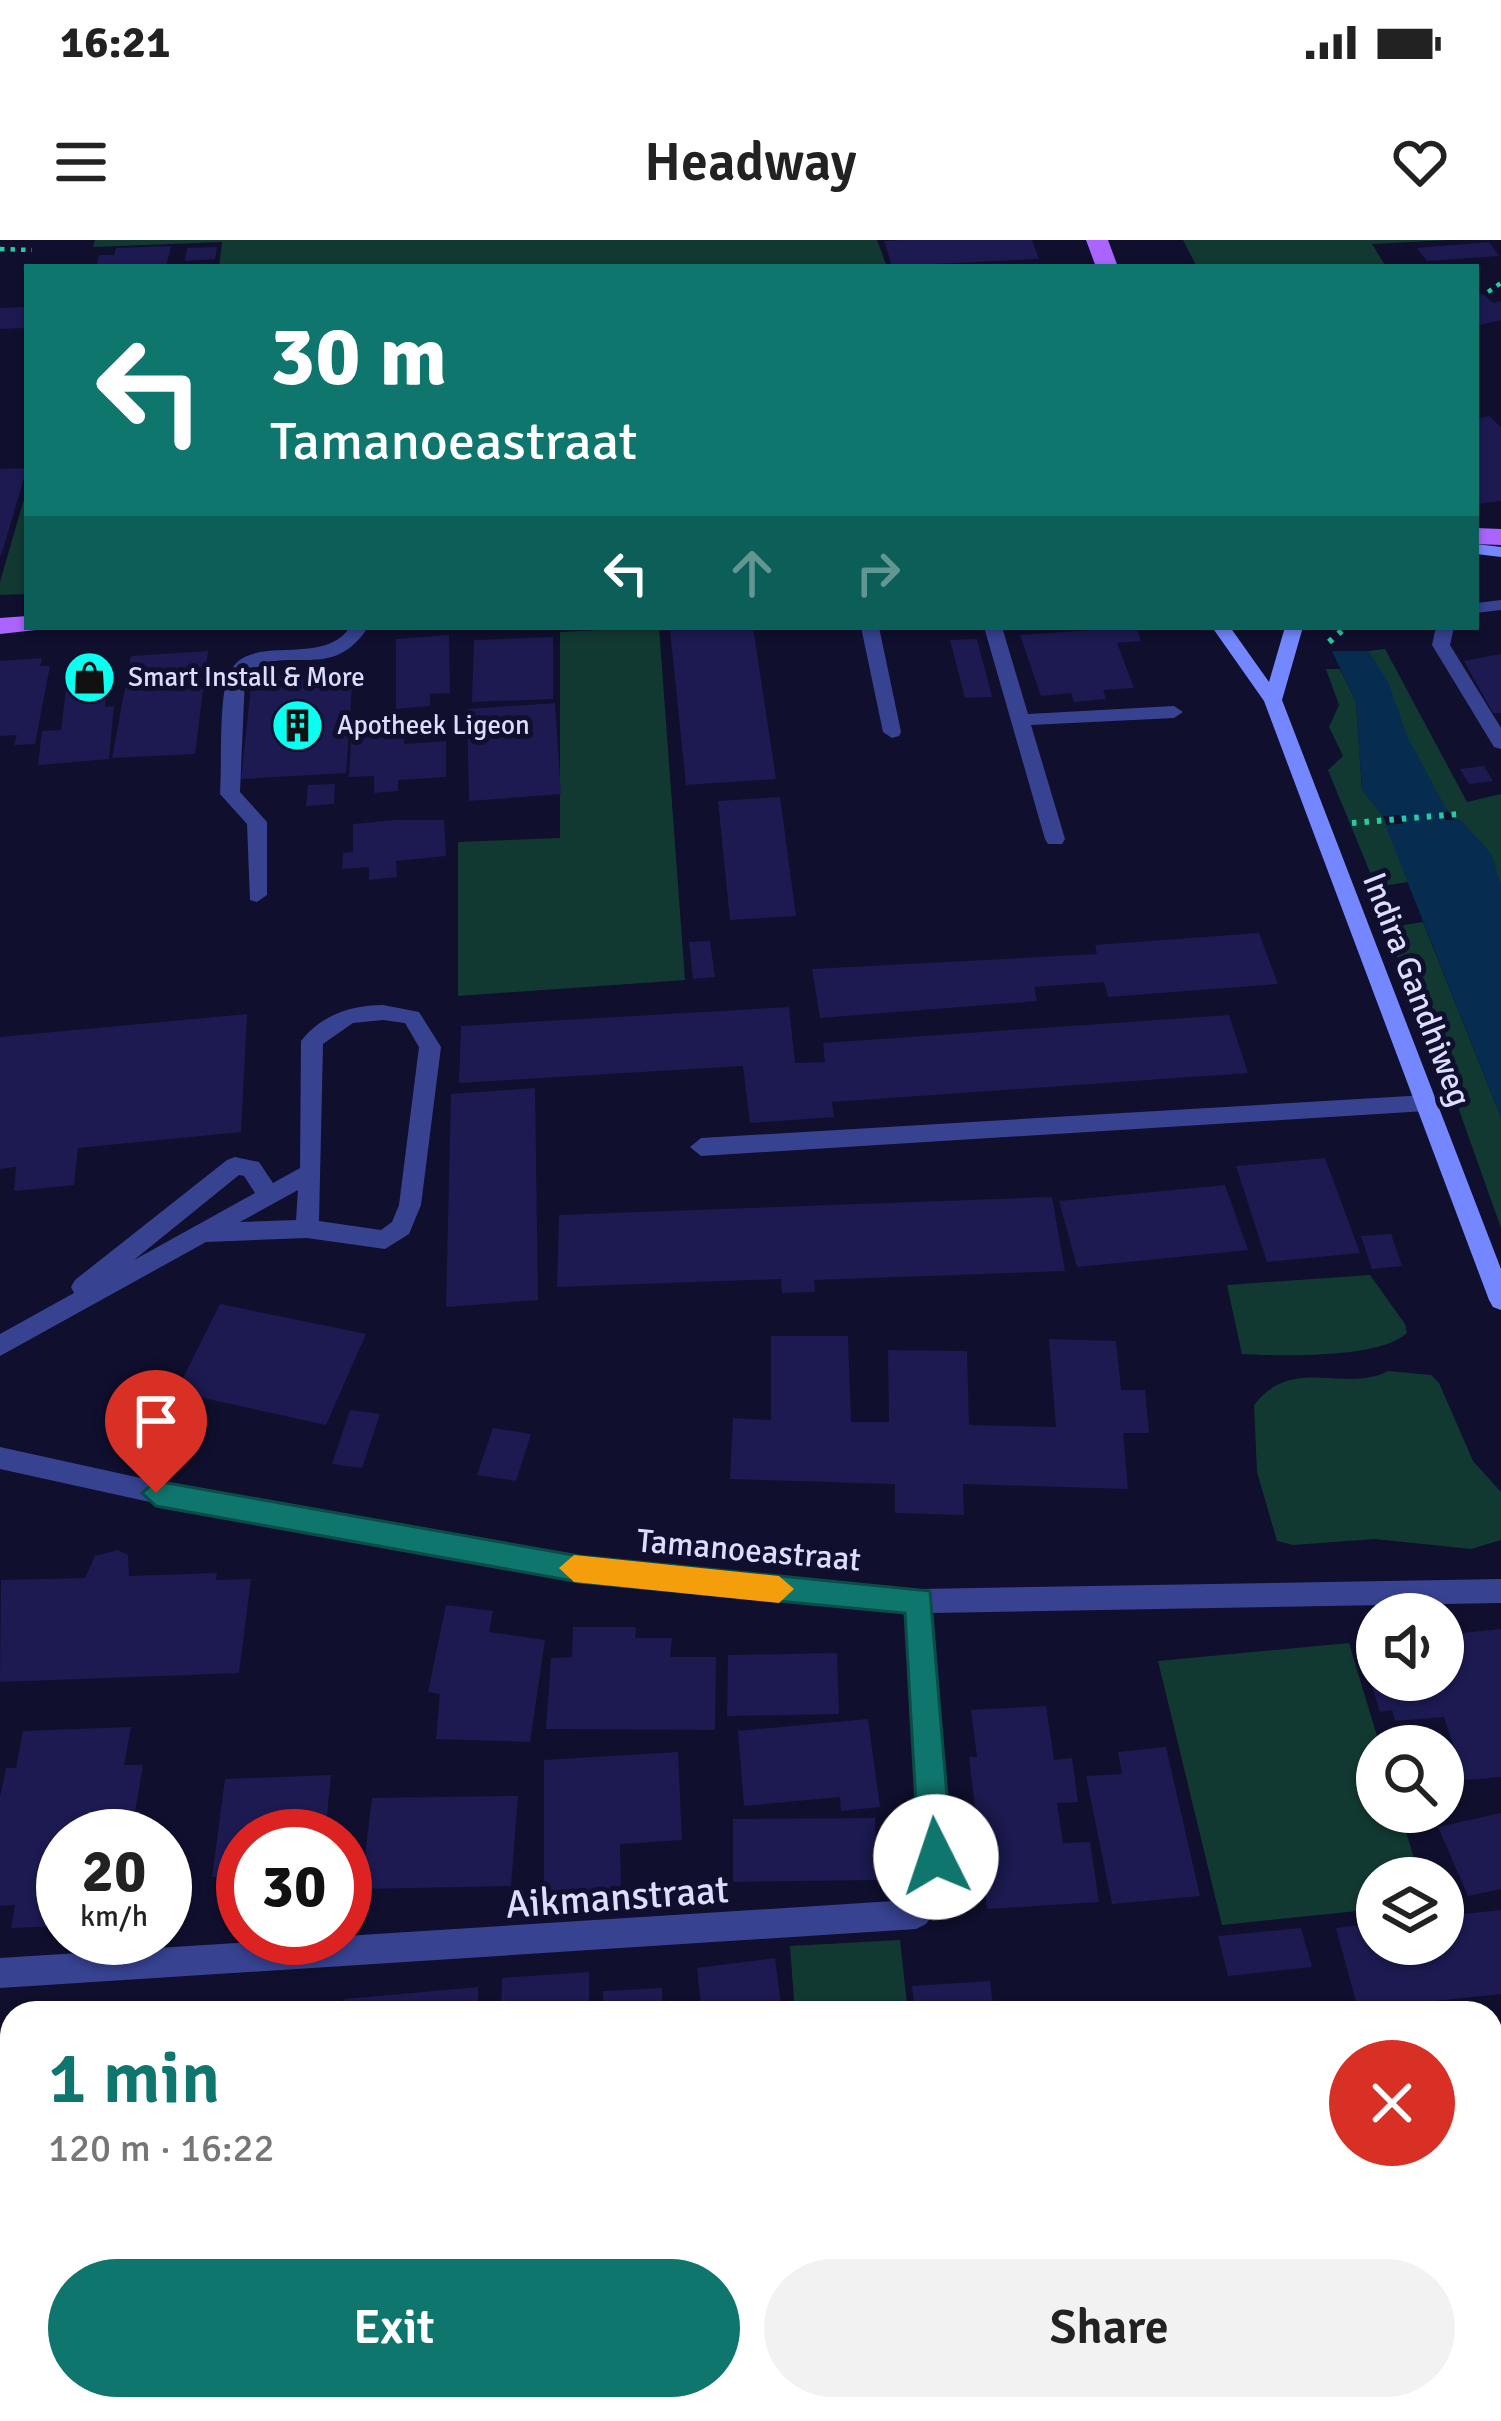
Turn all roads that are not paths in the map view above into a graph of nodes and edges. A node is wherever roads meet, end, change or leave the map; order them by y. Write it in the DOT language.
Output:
graph roads {
  1 [pos="357,630"];
  2 [pos="871,630"];
  3 [pos="994,630"];
  4 [pos="1223,630"];
  5 [pos="1293,630"];
  6 [pos="1444,630"];
  7 [pos="1273,700"];
  8 [pos="1174,712"];
  9 [pos="1020,719"];
  10 [pos="892,732"];
  11 [pos="1499,737"];
  12 [pos="1054,839"];
  13 [pos="257,895"];
  14 [pos="1426,1103"];
  15 [pos="700,1147"];
  16 [pos="311,1172"];
  17 [pos="268,1193"];
  18 [pos="307,1229"];
  19 [pos="208,1233"];
  20 [pos="1501,1300"];
  21 [pos="50,1316"];
  22 [pos="0,1346"];
  23 [pos="0,1458"];
  24 [pos="1501,1591"];
  25 [pos="919,1601"];
  26 [pos="0,1973"];
  1 -- 13 [label="street"];
  2 -- 10 [label="street"];
  3 -- 9 [label="street"];
  4 -- 7 [label="main road, Indira Gandhiweg"];
  5 -- 7 [label="main road"];
  6 -- 11 [label="street"];
  7 -- 14 [label="main road, Indira Gandhiweg"];
  8 -- 9 [label="street"];
  9 -- 12 [label="street"];
  14 -- 15 [label="street"];
  14 -- 20 [label="main road, Indira Gandhiweg"];
  16 -- 17 [label="street"];
  16 -- 18 [label="street"];
  16 -- 18 [label="street"];
  17 -- 19 [label="street"];
  17 -- 21 [label="street"];
  18 -- 19 [label="street"];
  19 -- 21 [label="street"];
  21 -- 22 [label="street"];
  23 -- 25 [label="street, Tamanoeastraat"];
  24 -- 25 [label="street, Tamanoeastraat"];
  25 -- 26 [label="street, Aikmanstraat"];
}
